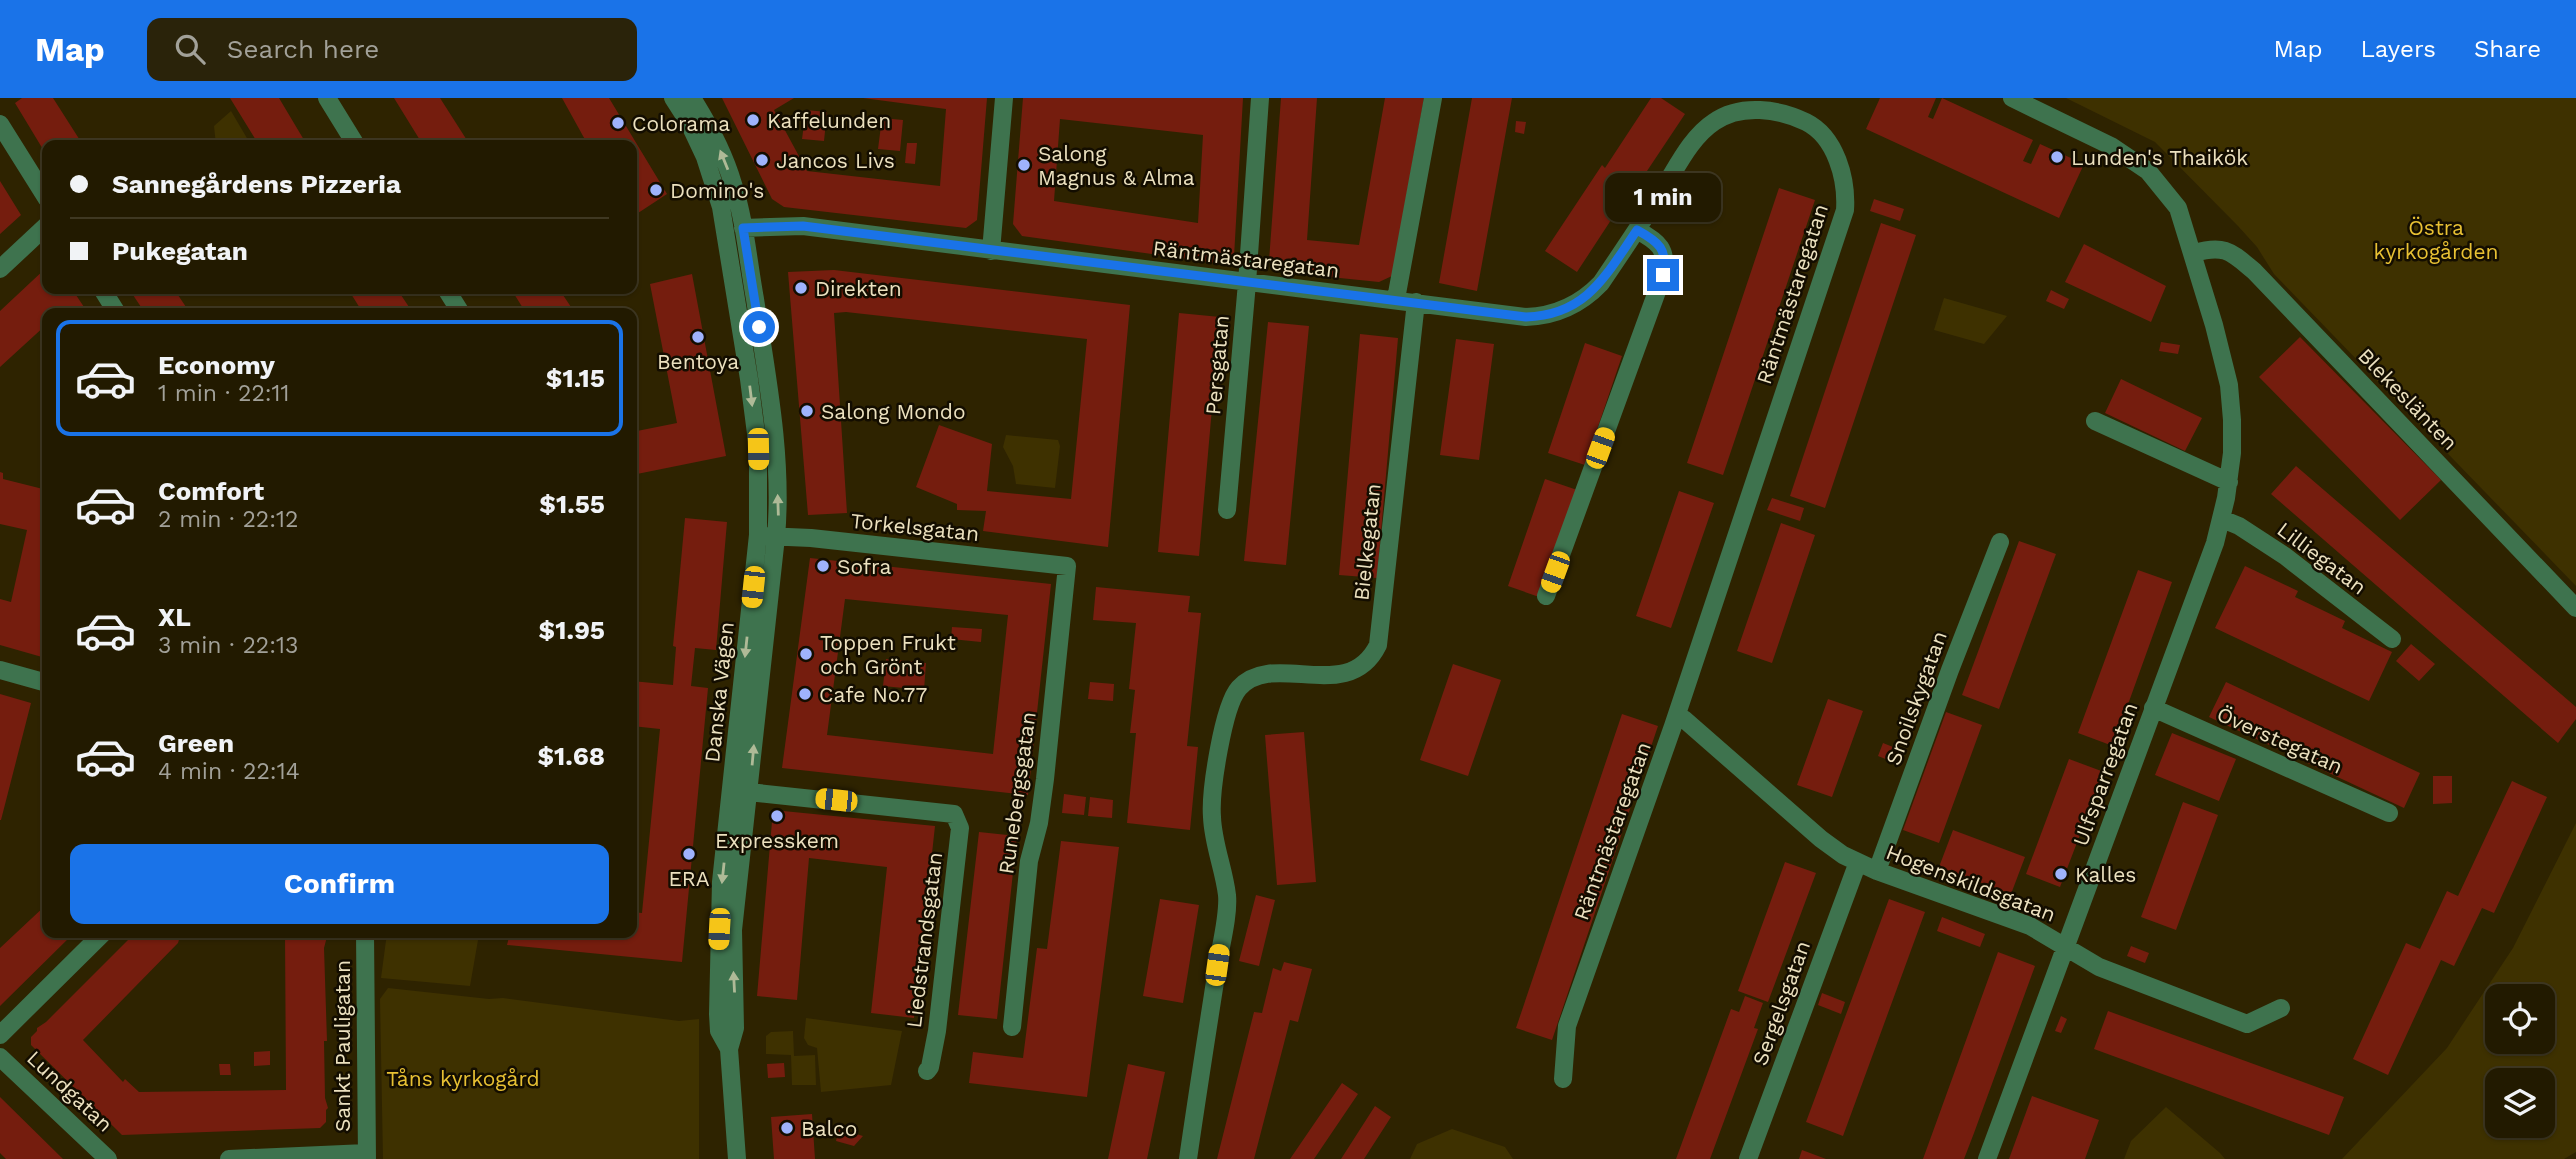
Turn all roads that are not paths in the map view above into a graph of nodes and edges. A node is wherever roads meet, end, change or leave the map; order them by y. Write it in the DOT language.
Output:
graph roads {
  1 [pos="327,98"];
  2 [pos="673,98"];
  3 [pos="692,98"];
  4 [pos="1004,98"];
  5 [pos="1260,98"];
  6 [pos="1433,98"];
  7 [pos="2012,98"];
  8 [pos="0,124"];
  9 [pos="353,140"];
  10 [pos="42,191"];
  11 [pos="743,228"];
  12 [pos="42,230"];
  13 [pos="1637,230"];
  14 [pos="991,250"];
  15 [pos="2193,253"];
  16 [pos="0,269"];
  17 [pos="1247,283"];
  18 [pos="1396,299"];
  19 [pos="1416,302"];
  20 [pos="2095,421"];
  21 [pos="2229,482"];
  22 [pos="1227,510"];
  23 [pos="2222,519"];
  24 [pos="767,536"];
  25 [pos="2000,541"];
  26 [pos="1067,566"];
  27 [pos="1546,596"];
  28 [pos="2576,608"];
  29 [pos="2392,639"];
  30 [pos="0,670"];
  31 [pos="42,682"];
  32 [pos="2153,708"];
  33 [pos="1677,715"];
  34 [pos="741,791"];
  35 [pos="2389,813"];
  36 [pos="1857,862"];
  37 [pos="1877,871"];
  38 [pos="98,938"];
  39 [pos="365,938"];
  40 [pos="2066,946"];
  41 [pos="2281,1008"];
  42 [pos="1012,1027"];
  43 [pos="0,1035"];
  44 [pos="0,1057"];
  45 [pos="927,1070"];
  46 [pos="1563,1079"];
  47 [pos="366,1156"];
  48 [pos="108,1159"];
  49 [pos="229,1159"];
  50 [pos="737,1159"];
  51 [pos="1188,1159"];
  52 [pos="1748,1159"];
  53 [pos="1987,1159"];
  1 -- 9 [label="street"];
  2 -- 24 [label="street, Danska Vägen, one-way"];
  11 -- 3 [label="street, Danska Vägen, one-way"];
  4 -- 14 [label="street"];
  5 -- 17 [label="street, Persgatan"];
  6 -- 18 [label="street"];
  7 -- 15 [label="street, Ulfsparregatan"];
  8 -- 10 [label="street"];
  11 -- 14 [label="street, Räntmästaregatan"];
  24 -- 11 [label="street, Danska Vägen, one-way"];
  12 -- 16 [label="street"];
  13 -- 19 [label="street, Räntmästaregatan"];
  13 -- 27 [label="street"];
  13 -- 33 [label="street, Räntmästaregatan"];
  14 -- 17 [label="street, Räntmästaregatan"];
  15 -- 21 [label="street, Ulfsparregatan"];
  15 -- 28 [label="street, Blekeslänten"];
  17 -- 18 [label="street, Räntmästaregatan"];
  17 -- 22 [label="street, Persgatan"];
  18 -- 19 [label="street, Räntmästaregatan"];
  19 -- 51 [label="street, Bielkegatan"];
  20 -- 21 [label="street"];
  21 -- 23 [label="street, Ulfsparregatan"];
  23 -- 29 [label="street, Lilliegatan"];
  23 -- 32 [label="street, Ulfsparregatan"];
  24 -- 26 [label="street, Torkelsgatan"];
  24 -- 34 [label="street, Danska Vägen"];
  25 -- 37 [label="street, Snoilskygatan"];
  26 -- 42 [label="street, Runebergsgatan"];
  30 -- 31 [label="street"];
  32 -- 35 [label="street, Överstegatan"];
  32 -- 40 [label="street, Ulfsparregatan"];
  33 -- 36 [label="street, Hogenskildsgatan"];
  33 -- 46 [label="street, Räntmästaregatan"];
  34 -- 45 [label="street, Liedstrandsgatan"];
  34 -- 50 [label="street, Danska Vägen"];
  36 -- 37 [label="street, Hogenskildsgatan"];
  36 -- 52 [label="street, Sergelsgatan"];
  37 -- 40 [label="street, Hogenskildsgatan"];
  38 -- 43 [label="street"];
  39 -- 47 [label="street, Sankt Pauligatan"];
  40 -- 41 [label="street, Hogenskildsgatan"];
  40 -- 53 [label="street, Ulfsparregatan"];
  44 -- 48 [label="street, Lundgatan"];
  47 -- 49 [label="street"];
}
